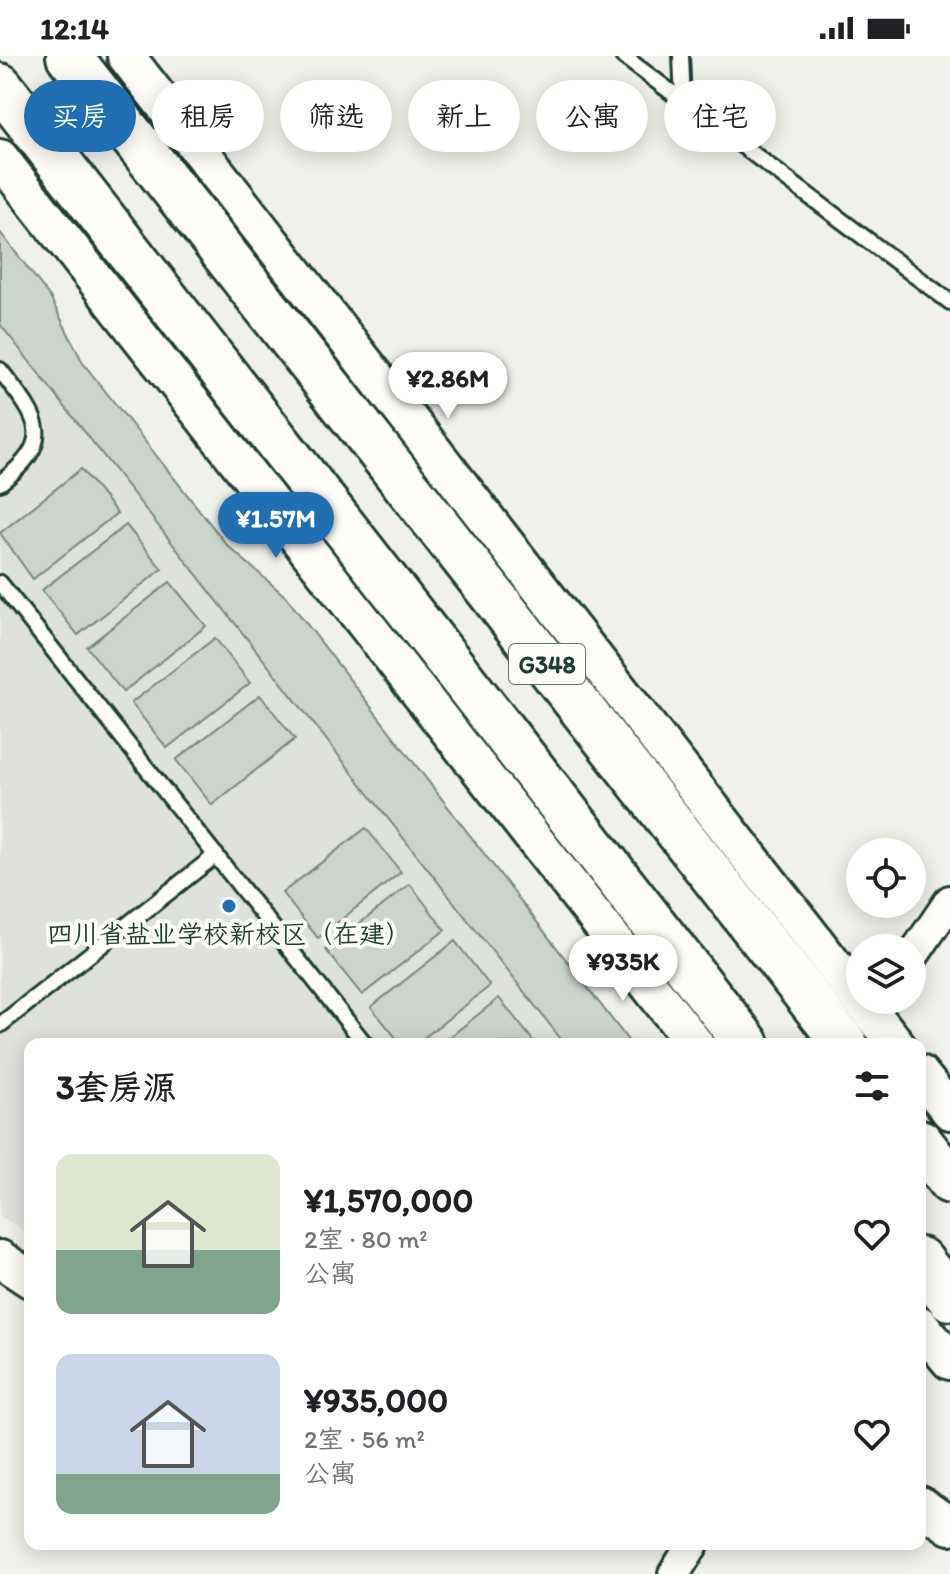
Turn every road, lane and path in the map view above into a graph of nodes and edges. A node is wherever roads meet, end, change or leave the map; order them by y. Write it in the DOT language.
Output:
graph roads {
  1 [pos="69,56"];
  2 [pos="126,56"];
  3 [pos="623,56"];
  4 [pos="681,56"];
  5 [pos="682,80"];
  6 [pos="0,86"];
  7 [pos="664,87"];
  8 [pos="750,152"];
  9 [pos="0,158"];
  10 [pos="950,302"];
  11 [pos="0,370"];
  12 [pos="0,483"];
  13 [pos="0,583"];
  14 [pos="5,600"];
  15 [pos="216,855"];
  16 [pos="950,901"];
  17 [pos="599,924"];
  18 [pos="926,936"];
  19 [pos="861,1017"];
  20 [pos="0,1025"];
  21 [pos="360,1038"];
  22 [pos="690,1038"];
  23 [pos="721,1038"];
  24 [pos="742,1038"];
  25 [pos="888,1038"];
  26 [pos="926,1081"];
  27 [pos="950,1111"];
  28 [pos="926,1150"];
  29 [pos="950,1181"];
  30 [pos="0,1259"];
  31 [pos="926,1268"];
  32 [pos="24,1275"];
  33 [pos="950,1298"];
  34 [pos="926,1332"];
  35 [pos="950,1361"];
  36 [pos="926,1509"];
  37 [pos="950,1526"];
  38 [pos="689,1550"];
  39 [pos="674,1574"];
  1 -- 19 [label="highway, G348"];
  2 -- 19 [label="street"];
  3 -- 7 [label="lane"];
  4 -- 5 [label="lane"];
  6 -- 24 [label="highway, G348"];
  8 -- 10 [label="lane"];
  9 -- 17 [label="street"];
  11 -- 12 [label="lane"];
  13 -- 14 [label="lane"];
  14 -- 15 [label="lane"];
  15 -- 20 [label="lane"];
  15 -- 21 [label="lane"];
  16 -- 18 [label="street"];
  17 -- 22 [label="street"];
  17 -- 23 [label="street"];
  19 -- 25 [label="street"];
  26 -- 27 [label="street"];
  28 -- 29 [label="highway"];
  30 -- 32 [label="street"];
  31 -- 33 [label="highway"];
  34 -- 35 [label="street"];
  36 -- 37 [label="street"];
  38 -- 39 [label="street"];
}
